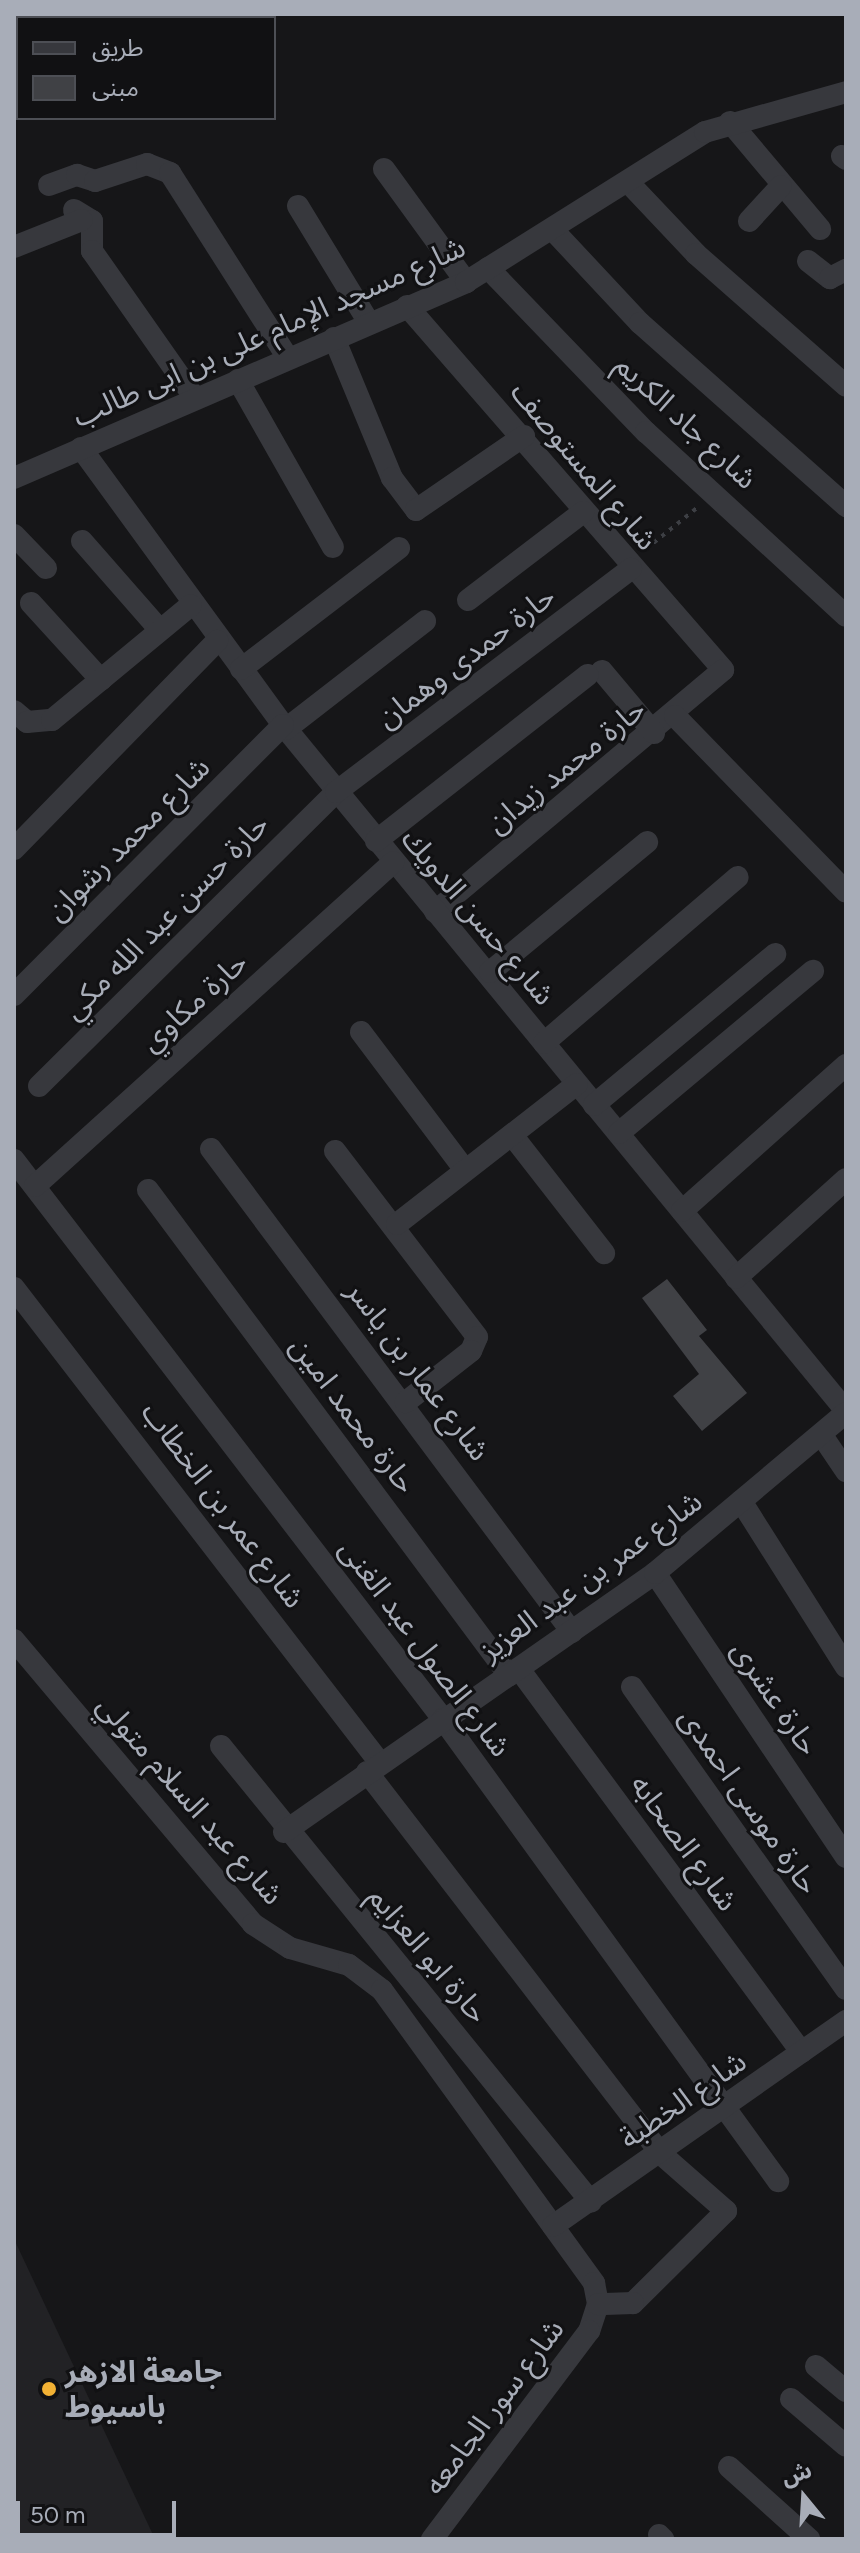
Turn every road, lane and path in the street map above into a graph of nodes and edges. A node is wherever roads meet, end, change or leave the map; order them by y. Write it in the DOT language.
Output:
graph roads {
  1 [pos="846,92"];
  2 [pos="730,122"];
  3 [pos="384,169"];
  4 [pos="628,182"];
  5 [pos="49,185"];
  6 [pos="781,186"];
  7 [pos="298,206"];
  8 [pos="749,221"];
  9 [pos="552,229"];
  10 [pos="820,229"];
  11 [pos="14,247"];
  12 [pos="808,261"];
  13 [pos="488,268"];
  14 [pos="846,270"];
  15 [pos="466,282"];
  16 [pos="407,306"];
  17 [pos="369,323"];
  18 [pos="334,338"];
  19 [pos="288,358"];
  20 [pos="238,380"];
  21 [pos="846,386"];
  22 [pos="195,398"];
  23 [pos="524,436"];
  24 [pos="81,448"];
  25 [pos="14,478"];
  26 [pos="715,493"];
  27 [pos="843,495"];
  28 [pos="583,512"];
  29 [pos="14,535"];
  30 [pos="82,541"];
  31 [pos="333,547"];
  32 [pos="399,548"];
  33 [pos="628,567"];
  34 [pos="46,568"];
  35 [pos="468,600"];
  36 [pos="31,603"];
  37 [pos="191,605"];
  38 [pos="846,616"];
  39 [pos="425,621"];
  40 [pos="160,630"];
  41 [pos="217,641"];
  42 [pos="720,660"];
  43 [pos="241,669"];
  44 [pos="101,680"];
  45 [pos="14,711"];
  46 [pos="675,716"];
  47 [pos="284,727"];
  48 [pos="654,733"];
  49 [pos="336,792"];
  50 [pos="376,841"];
  51 [pos="647,842"];
  52 [pos="14,849"];
  53 [pos="393,862"];
  54 [pos="738,877"];
  55 [pos="846,892"];
  56 [pos="435,912"];
  57 [pos="775,954"];
  58 [pos="813,971"];
  59 [pos="490,972"];
  60 [pos="14,995"];
  61 [pos="361,1032"];
  62 [pos="544,1043"];
  63 [pos="846,1065"];
  64 [pos="577,1084"];
  65 [pos="39,1086"];
  66 [pos="594,1105"];
  67 [pos="619,1133"];
  68 [pos="512,1135"];
  69 [pos="211,1149"];
  70 [pos="335,1151"];
  71 [pos="14,1160"];
  72 [pos="465,1170"];
  73 [pos="846,1179"];
  74 [pos="35,1186"];
  75 [pos="148,1190"];
  76 [pos="682,1211"];
  77 [pos="397,1224"];
  78 [pos="604,1253"];
  79 [pos="736,1278"];
  80 [pos="14,1288"];
  81 [pos="406,1402"];
  82 [pos="846,1412"];
  83 [pos="821,1434"];
  84 [pos="846,1471"];
  85 [pos="741,1501"];
  86 [pos="655,1573"];
  87 [pos="572,1632"];
  88 [pos="14,1640"];
  89 [pos="846,1667"];
  90 [pos="514,1672"];
  91 [pos="632,1687"];
  92 [pos="443,1719"];
  93 [pos="221,1746"];
  94 [pos="374,1768"];
  95 [pos="284,1832"];
  96 [pos="846,1857"];
  97 [pos="846,1989"];
  98 [pos="846,2021"];
  99 [pos="801,2052"];
  100 [pos="727,2105"];
  101 [pos="660,2153"];
  102 [pos="778,2181"];
  103 [pos="591,2202"];
  104 [pos="553,2226"];
  105 [pos="598,2304"];
  106 [pos="816,2366"];
  107 [pos="846,2391"];
  108 [pos="791,2399"];
  109 [pos="846,2446"];
  110 [pos="729,2467"];
  111 [pos="432,2539"];
  112 [pos="809,2539"];
  1 -- 2 [label="street, شارع مسجد الإمام على بن ابى طالب"];
  2 -- 4 [label="street, شارع مسجد الإمام على بن ابى طالب"];
  2 -- 6 [label="street"];
  3 -- 15 [label="street"];
  4 -- 9 [label="street, شارع مسجد الإمام على بن ابى طالب"];
  4 -- 21 [label="street"];
  5 -- 19 [label="street"];
  6 -- 8 [label="street"];
  6 -- 10 [label="street"];
  7 -- 17 [label="street"];
  9 -- 13 [label="street, شارع مسجد الإمام على بن ابى طالب"];
  9 -- 27 [label="street"];
  11 -- 22 [label="street"];
  12 -- 14 [label="street"];
  13 -- 15 [label="street, شارع مسجد الإمام على بن ابى طالب"];
  13 -- 26 [label="street, شارع جاد الكريم"];
  15 -- 16 [label="street, شارع مسجد الإمام على بن ابى طالب"];
  16 -- 17 [label="street, شارع مسجد الإمام على بن ابى طالب"];
  16 -- 23 [label="street, شارع المستوصف"];
  17 -- 18 [label="street, شارع مسجد الإمام على بن ابى طالب"];
  18 -- 19 [label="street, شارع مسجد الإمام على بن ابى طالب"];
  18 -- 23 [label="street"];
  19 -- 20 [label="street, شارع مسجد الإمام على بن ابى طالب"];
  20 -- 22 [label="street, شارع مسجد الإمام على بن ابى طالب"];
  20 -- 31 [label="street"];
  22 -- 24 [label="street, شارع مسجد الإمام على بن ابى طالب"];
  23 -- 28 [label="street, شارع المستوصف"];
  24 -- 25 [label="street, شارع مسجد الإمام على بن ابى طالب"];
  24 -- 37 [label="street, شارع حسن الدويك"];
  26 -- 33 [label="path"];
  26 -- 38 [label="street, شارع جاد الكريم"];
  28 -- 33 [label="street, شارع المستوصف"];
  28 -- 35 [label="street"];
  29 -- 34 [label="street"];
  30 -- 40 [label="street"];
  32 -- 43 [label="street"];
  33 -- 42 [label="street, شارع المستوصف"];
  33 -- 49 [label="street, حارة حمدى وهمان"];
  36 -- 44 [label="street"];
  37 -- 40 [label="street"];
  37 -- 41 [label="street, شارع حسن الدويك"];
  39 -- 47 [label="street, شارع محمد رشوان"];
  40 -- 44 [label="street"];
  41 -- 43 [label="street, شارع حسن الدويك"];
  41 -- 52 [label="street"];
  42 -- 46 [label="street, حارة محمد زيدان"];
  43 -- 47 [label="street, شارع حسن الدويك"];
  44 -- 45 [label="street"];
  46 -- 48 [label="street, حارة محمد زيدان"];
  46 -- 55 [label="street"];
  47 -- 49 [label="street, شارع حسن الدويك"];
  47 -- 60 [label="street, شارع محمد رشوان"];
  48 -- 50 [label="street"];
  48 -- 56 [label="street, حارة محمد زيدان"];
  49 -- 50 [label="street, شارع حسن الدويك"];
  49 -- 65 [label="street, حارة حسن عبد الله مكي"];
  50 -- 53 [label="street, شارع حسن الدويك"];
  51 -- 59 [label="street"];
  53 -- 56 [label="street, شارع حسن الدويك"];
  53 -- 74 [label="street, حارة مكاوي"];
  54 -- 62 [label="street"];
  56 -- 59 [label="street, شارع حسن الدويك"];
  57 -- 66 [label="street"];
  58 -- 67 [label="street"];
  59 -- 62 [label="street, شارع حسن الدويك"];
  61 -- 72 [label="street"];
  62 -- 64 [label="street, شارع حسن الدويك"];
  63 -- 76 [label="street"];
  64 -- 66 [label="street, شارع حسن الدويك"];
  64 -- 68 [label="street"];
  66 -- 67 [label="street, شارع حسن الدويك"];
  67 -- 76 [label="street, شارع حسن الدويك"];
  68 -- 72 [label="street"];
  68 -- 78 [label="street"];
  69 -- 81 [label="street, شارع عمار بن ياسر"];
  70 -- 77 [label="street"];
  71 -- 74 [label="street, شارع الصول عبد الغنى"];
  72 -- 77 [label="street"];
  73 -- 79 [label="street"];
  74 -- 92 [label="street, شارع الصول عبد الغنى"];
  75 -- 90 [label="street, حارة محمد امين"];
  76 -- 79 [label="street, شارع حسن الدويك"];
  77 -- 81 [label="street"];
  79 -- 82 [label="street, شارع حسن الدويك"];
  80 -- 94 [label="street, شارع عمر بن الخطاب"];
  81 -- 87 [label="street, شارع عمار بن ياسر"];
  82 -- 83 [label="street, شارع عمر بن عبد العزيز"];
  83 -- 84 [label="street"];
  83 -- 85 [label="street, شارع عمر بن عبد العزيز"];
  85 -- 86 [label="street, شارع عمر بن عبد العزيز"];
  85 -- 89 [label="street"];
  86 -- 87 [label="street, شارع عمر بن عبد العزيز"];
  86 -- 96 [label="street, حارة عشرى"];
  87 -- 90 [label="street, شارع عمر بن عبد العزيز"];
  88 -- 104 [label="street, شارع عبد السلام متولي"];
  90 -- 92 [label="street, شارع عمر بن عبد العزيز"];
  90 -- 99 [label="street, شارع الصحابه"];
  91 -- 97 [label="street, حارة موسى احمدى"];
  92 -- 94 [label="street, شارع عمر بن عبد العزيز"];
  92 -- 100 [label="street, شارع الصول عبد الغنى"];
  93 -- 95 [label="street, حارة ابو العزايم"];
  94 -- 95 [label="street, شارع عمر بن عبد العزيز"];
  94 -- 101 [label="street, شارع عمر بن الخطاب"];
  95 -- 103 [label="street, حارة ابو العزايم"];
  98 -- 99 [label="street, شارع الخطبة"];
  99 -- 100 [label="street, شارع الخطبة"];
  100 -- 101 [label="street, شارع الخطبة"];
  100 -- 102 [label="street, شارع الصول عبد الغنى"];
  101 -- 103 [label="street, شارع الخطبة"];
  101 -- 105 [label="street, شارع عمر بن الخطاب"];
  103 -- 104 [label="street, شارع الخطبة"];
  104 -- 105 [label="street, شارع سور الجامعه"];
  105 -- 111 [label="street, شارع سور الجامعه"];
  106 -- 107 [label="street"];
  108 -- 109 [label="street"];
  110 -- 112 [label="street"];
}
